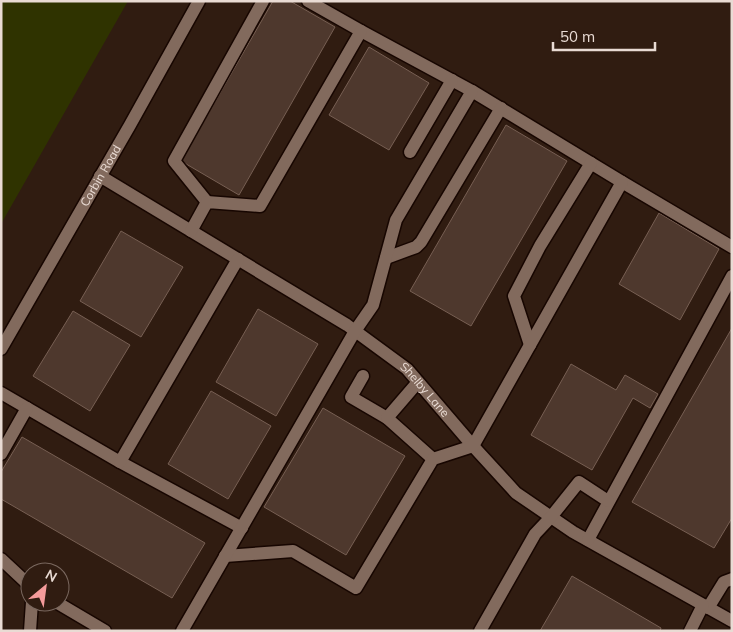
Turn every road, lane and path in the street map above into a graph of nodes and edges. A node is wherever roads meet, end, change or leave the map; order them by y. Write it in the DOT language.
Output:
graph roads {
  1 [pos="199,1"];
  2 [pos="263,1"];
  3 [pos="308,1"];
  4 [pos="360,31"];
  5 [pos="452,80"];
  6 [pos="472,91"];
  7 [pos="501,108"];
  8 [pos="410,152"];
  9 [pos="591,163"];
  10 [pos="100,176"];
  11 [pos="622,182"];
  12 [pos="207,202"];
  13 [pos="191,231"];
  14 [pos="732,247"];
  15 [pos="386,258"];
  16 [pos="238,259"];
  17 [pos="732,276"];
  18 [pos="355,332"];
  19 [pos="530,345"];
  20 [pos="1,349"];
  21 [pos="363,376"];
  22 [pos="418,382"];
  23 [pos="1,393"];
  24 [pos="27,408"];
  25 [pos="387,418"];
  26 [pos="473,446"];
  27 [pos="1,454"];
  28 [pos="434,459"];
  29 [pos="120,462"];
  30 [pos="608,501"];
  31 [pos="551,517"];
  32 [pos="242,528"];
  33 [pos="588,540"];
  34 [pos="225,556"];
  35 [pos="1,560"];
  36 [pos="20,577"];
  37 [pos="732,579"];
  38 [pos="705,606"];
  39 [pos="70,610"];
  40 [pos="31,612"];
  41 [pos="732,621"];
  42 [pos="30,631"];
  43 [pos="104,631"];
  44 [pos="182,631"];
  45 [pos="480,631"];
  46 [pos="690,631"];
  1 -- 10 [label="street, Corbin Road"];
  2 -- 12 [label="street"];
  3 -- 4 [label="street"];
  4 -- 5 [label="street"];
  4 -- 12 [label="street"];
  5 -- 6 [label="street"];
  5 -- 8 [label="street"];
  6 -- 7 [label="street"];
  6 -- 15 [label="street"];
  7 -- 9 [label="street"];
  7 -- 15 [label="street"];
  9 -- 11 [label="street"];
  9 -- 19 [label="street"];
  10 -- 13 [label="street, Shelby Lane"];
  10 -- 20 [label="street, Corbin Road"];
  11 -- 14 [label="street"];
  11 -- 19 [label="street"];
  12 -- 13 [label="street"];
  13 -- 16 [label="street, Shelby Lane"];
  15 -- 18 [label="street"];
  16 -- 18 [label="street, Shelby Lane"];
  16 -- 29 [label="street"];
  17 -- 30 [label="street"];
  18 -- 22 [label="street, Shelby Lane"];
  18 -- 32 [label="street"];
  19 -- 26 [label="street"];
  21 -- 25 [label="street"];
  22 -- 25 [label="street"];
  22 -- 26 [label="street, Shelby Lane"];
  23 -- 24 [label="street"];
  24 -- 27 [label="street"];
  24 -- 29 [label="street"];
  25 -- 28 [label="street"];
  26 -- 28 [label="street"];
  26 -- 31 [label="street, Shelby Lane"];
  28 -- 34 [label="street"];
  29 -- 32 [label="street"];
  30 -- 31 [label="street"];
  30 -- 33 [label="street"];
  31 -- 33 [label="street, Shelby Lane"];
  31 -- 45 [label="street"];
  32 -- 34 [label="street"];
  33 -- 38 [label="street, Shelby Lane"];
  34 -- 44 [label="street"];
  35 -- 36 [label="street"];
  37 -- 38 [label="street"];
  38 -- 41 [label="street, Shelby Lane"];
  38 -- 46 [label="street"];
  39 -- 43 [label="street"];
  40 -- 42 [label="street"];
}
